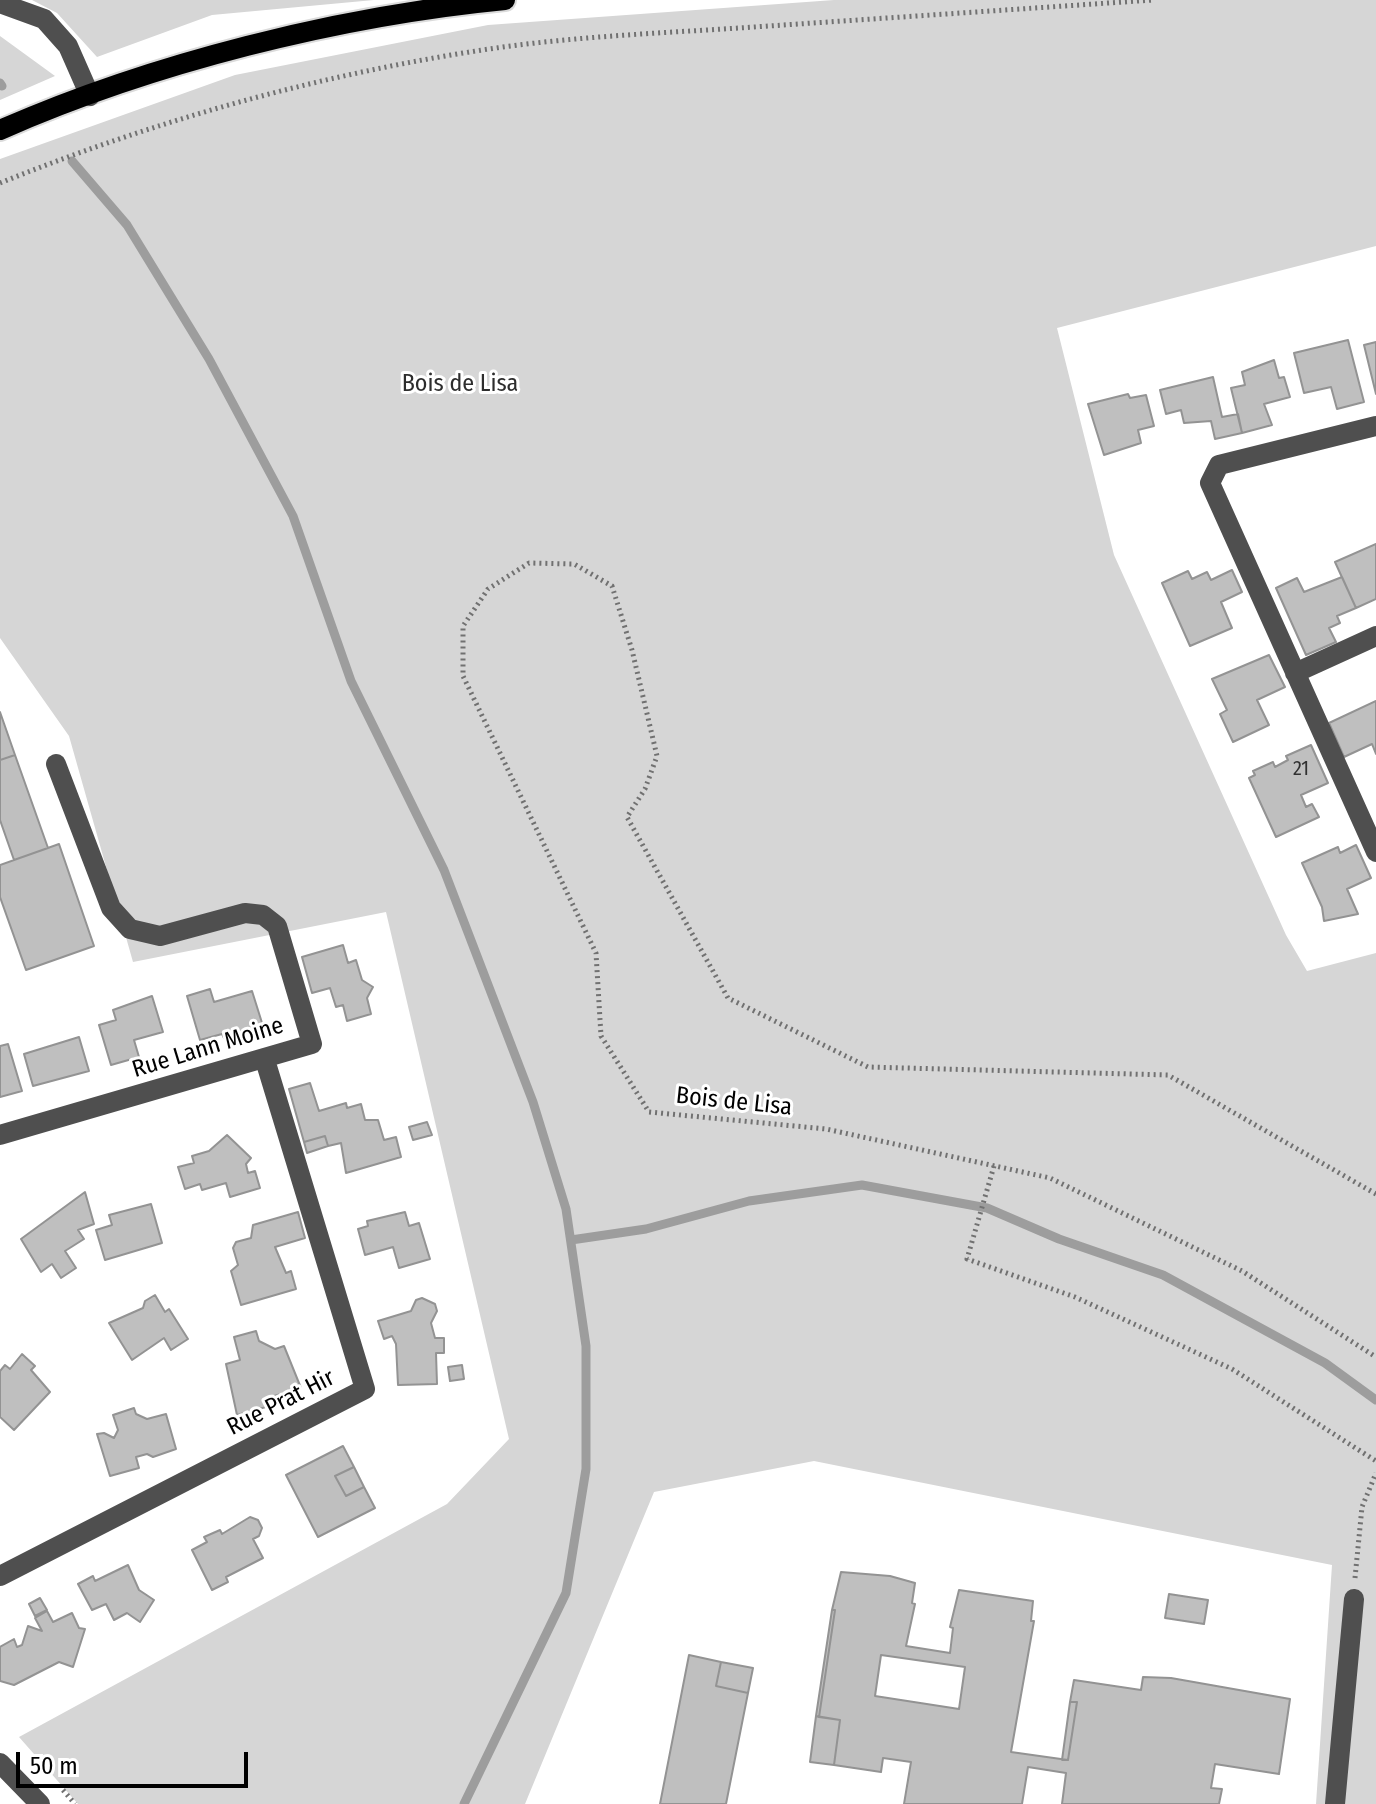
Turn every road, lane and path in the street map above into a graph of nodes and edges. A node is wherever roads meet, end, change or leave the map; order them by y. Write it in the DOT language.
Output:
graph roads {
  1 [pos="505,0"];
  2 [pos="1153,0"];
  3 [pos="0,3"];
  4 [pos="90,96"];
  5 [pos="0,130"];
  6 [pos="0,183"];
  7 [pos="1376,426"];
  8 [pos="1376,636"];
  9 [pos="1295,673"];
  10 [pos="56,764"];
  11 [pos="1376,852"];
  12 [pos="265,1060"];
  13 [pos="0,1135"];
  14 [pos="994,1166"];
  15 [pos="1376,1194"];
  16 [pos="1376,1357"];
  17 [pos="1376,1461"];
  18 [pos="1376,1473"];
  19 [pos="0,1576"];
  20 [pos="1354,1599"];
  21 [pos="0,1763"];
  22 [pos="40,1804"];
  23 [pos="1335,1804"];
  1 -- 4 [label="main road"];
  2 -- 6 [label="path"];
  3 -- 4 [label="street"];
  4 -- 5 [label="main road"];
  7 -- 9 [label="street"];
  8 -- 9 [label="street"];
  9 -- 11 [label="street"];
  10 -- 12 [label="street, Rue Lann Moine"];
  12 -- 13 [label="street, Rue Lann Moine"];
  12 -- 19 [label="street, Rue Prat Hir"];
  14 -- 15 [label="path, Bois de Lisa"];
  14 -- 16 [label="path, Bois de Lisa"];
  14 -- 17 [label="path"];
  18 -- 20 [label="path"];
  20 -- 23 [label="street"];
  21 -- 22 [label="street"];
}
